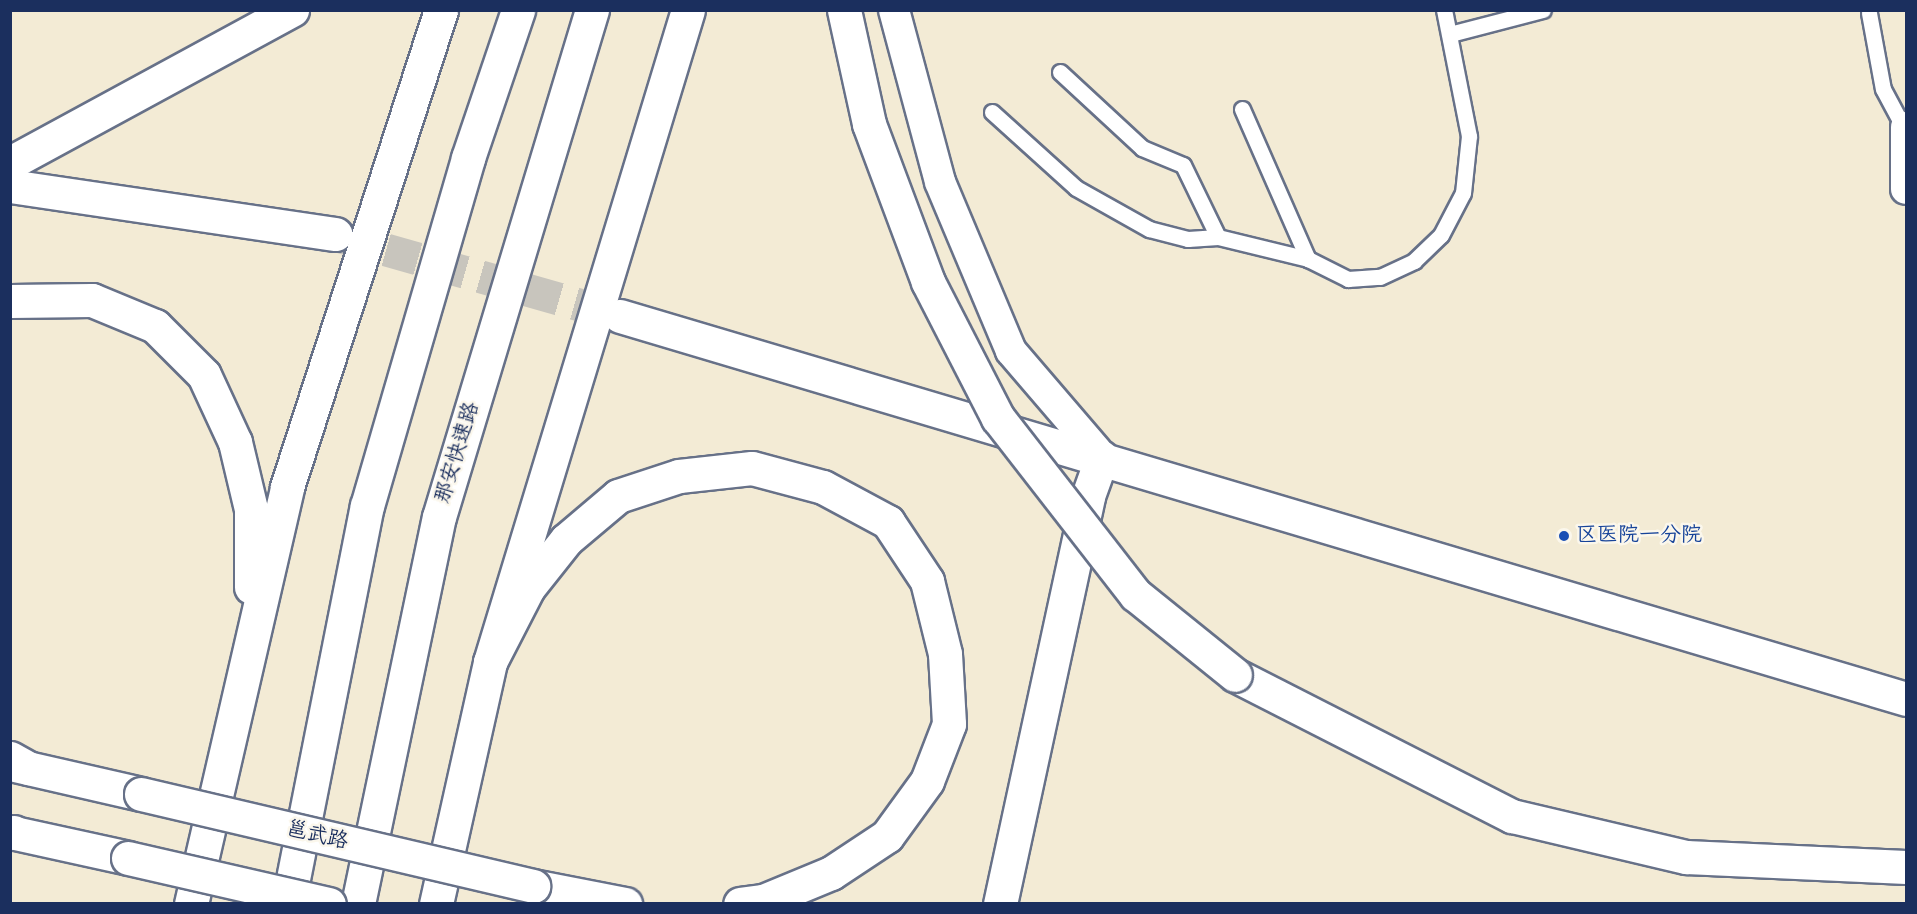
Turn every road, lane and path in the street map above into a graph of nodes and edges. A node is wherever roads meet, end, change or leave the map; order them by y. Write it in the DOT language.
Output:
graph roads {
  1 [pos="292,10"];
  2 [pos="441,10"];
  3 [pos="518,10"];
  4 [pos="592,10"];
  5 [pos="688,10"];
  6 [pos="844,10"];
  7 [pos="894,10"];
  8 [pos="1444,10"];
  9 [pos="1543,10"];
  10 [pos="1869,13"];
  11 [pos="1450,34"];
  12 [pos="1060,72"];
  13 [pos="1242,108"];
  14 [pos="992,112"];
  15 [pos="1906,128"];
  16 [pos="10,163"];
  17 [pos="10,186"];
  18 [pos="1906,189"];
  19 [pos="335,234"];
  20 [pos="1218,237"];
  21 [pos="1308,259"];
  22 [pos="10,301"];
  23 [pos="620,316"];
  24 [pos="1102,457"];
  25 [pos="251,646"];
  26 [pos="490,662"];
  27 [pos="1906,699"];
  28 [pos="16,764"];
  29 [pos="12,832"];
  30 [pos="1906,867"];
  31 [pos="191,903"];
  32 [pos="288,903"];
  33 [pos="329,903"];
  34 [pos="358,903"];
  35 [pos="436,903"];
  36 [pos="625,903"];
  37 [pos="740,903"];
  38 [pos="1000,903"];
  39 [pos="1022,903"];
  1 -- 16 [label="main road"];
  2 -- 25 [label="main road"];
  3 -- 32 [label="main road"];
  4 -- 34 [label="main road, 那安快速路"];
  5 -- 26 [label="main road"];
  6 -- 30 [label="main road, bridge"];
  7 -- 24 [label="street"];
  8 -- 11 [label="lane"];
  9 -- 11 [label="lane"];
  10 -- 15 [label="lane"];
  11 -- 21 [label="lane"];
  12 -- 20 [label="lane"];
  13 -- 21 [label="lane"];
  14 -- 20 [label="lane"];
  15 -- 18 [label="street"];
  17 -- 19 [label="main road"];
  20 -- 21 [label="lane"];
  22 -- 25 [label="main road"];
  23 -- 24 [label="main road"];
  24 -- 27 [label="main road"];
  24 -- 38 [label="main road"];
  24 -- 39 [label="main road"];
  25 -- 31 [label="main road"];
  26 -- 35 [label="main road"];
  26 -- 37 [label="main road"];
  28 -- 36 [label="main road, 邕武路, bridge"];
  29 -- 33 [label="main road, bridge"];
}
